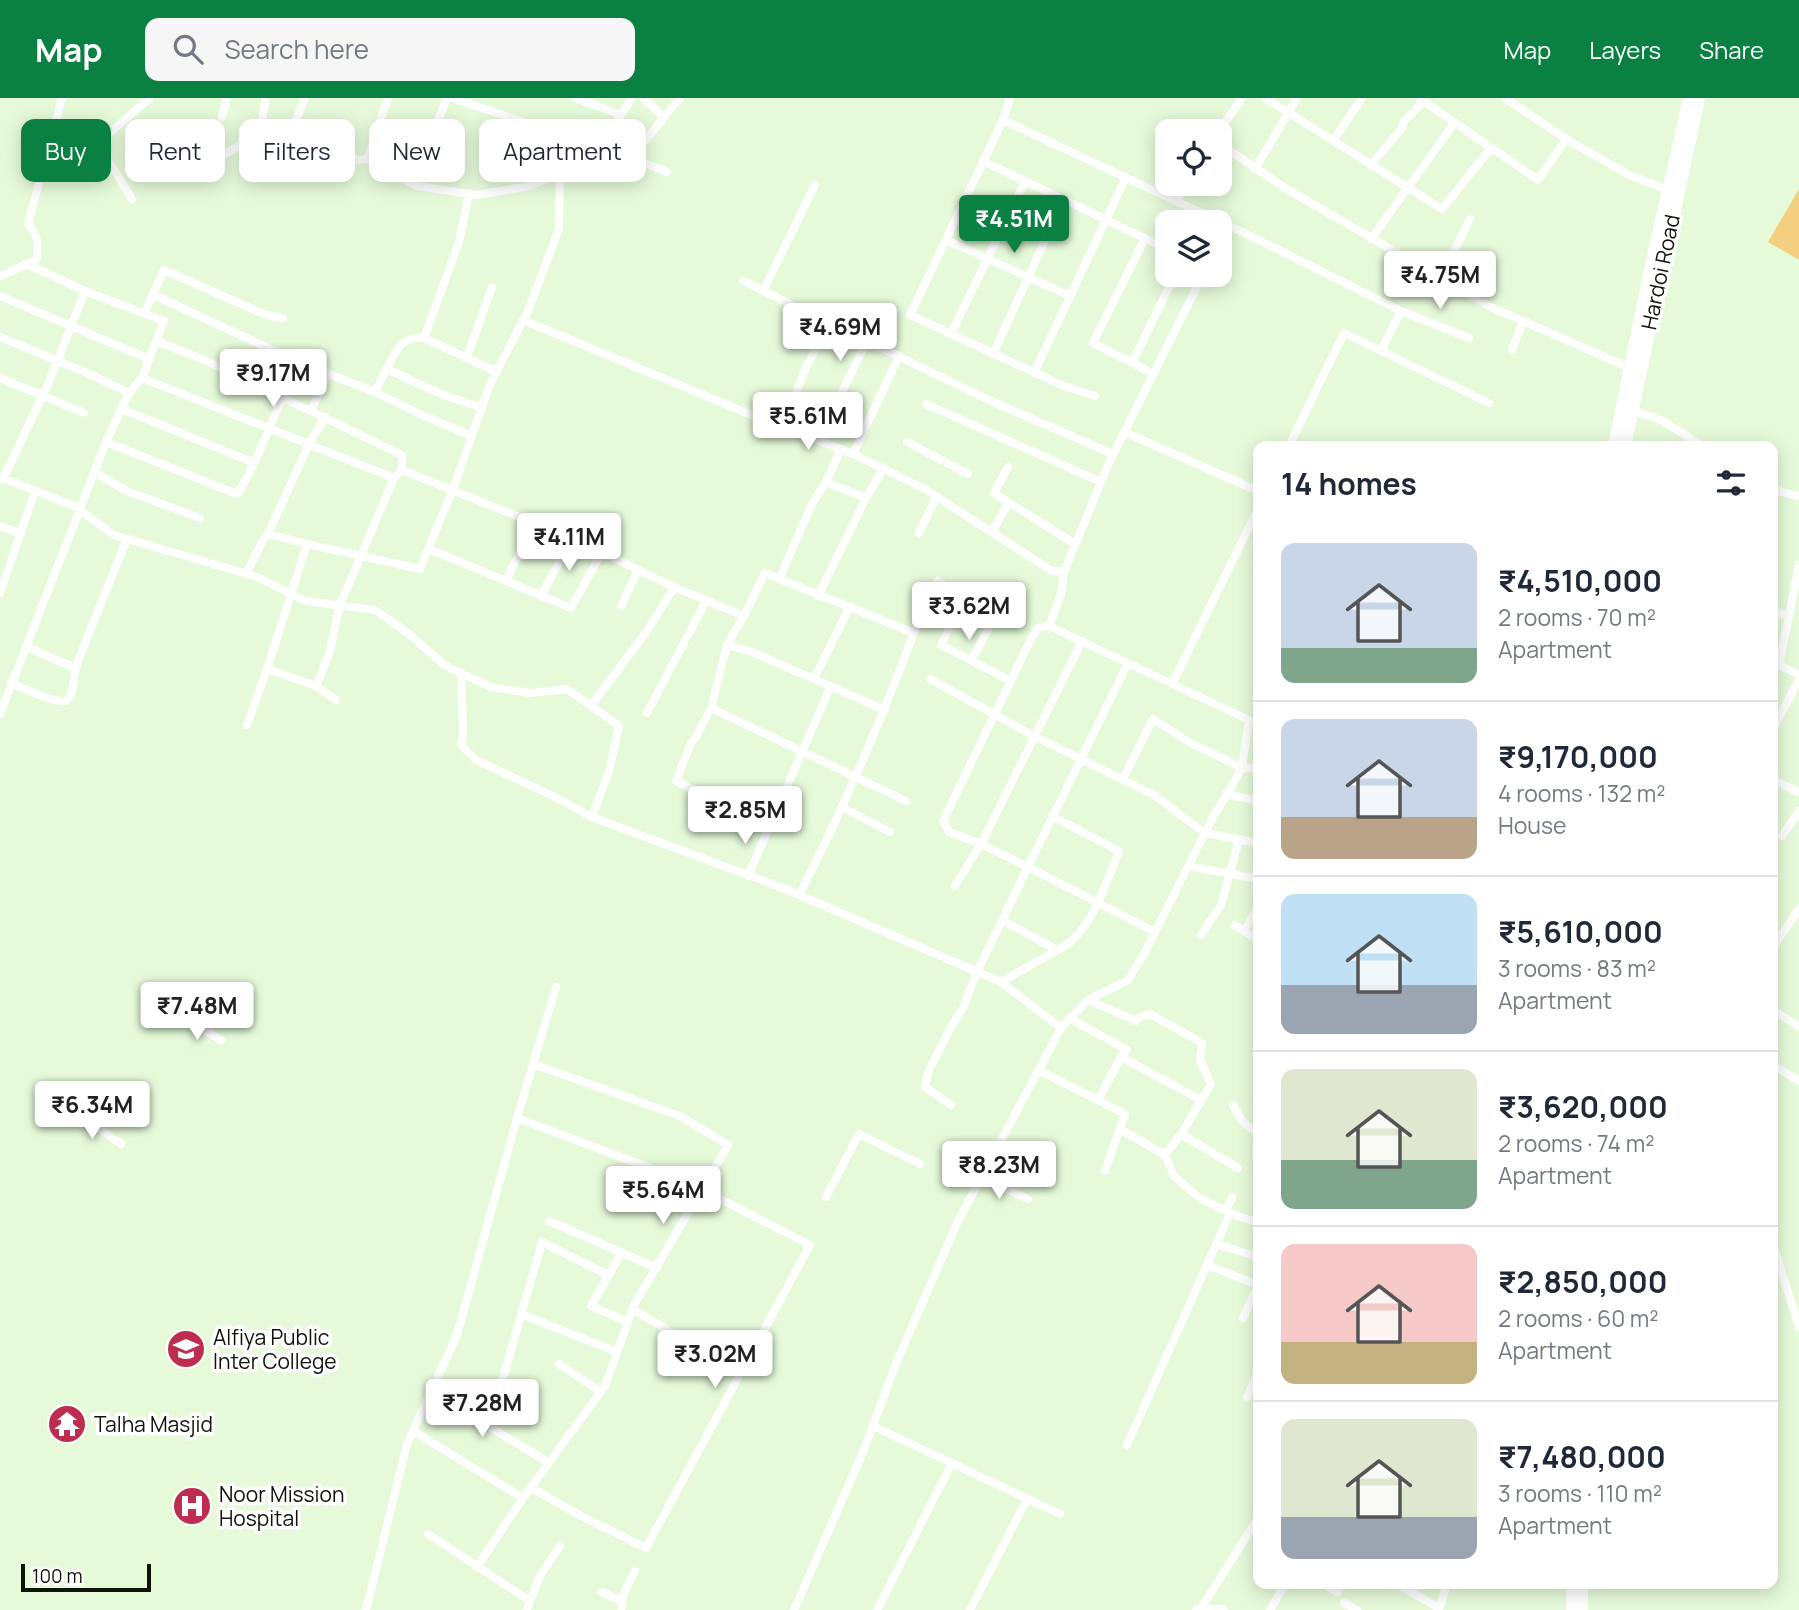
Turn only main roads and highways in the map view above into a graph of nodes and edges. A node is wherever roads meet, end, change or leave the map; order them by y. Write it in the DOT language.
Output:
graph roads {
  1 [pos="1689,98"];
  2 [pos="1699,98"];
  3 [pos="1668,211"];
  4 [pos="1627,408"];
  5 [pos="1616,441"];
  6 [pos="1625,441"];
  7 [pos="1572,1589"];
  8 [pos="1582,1589"];
  9 [pos="1572,1610"];
  10 [pos="1581,1610"];
  1 -- 3 [label="main road, Hardoi Road"];
  2 -- 3 [label="main road, Hardoi Road"];
  3 -- 4 [label="main road, Hardoi Road"];
  3 -- 4 [label="main road, Hardoi Road"];
  4 -- 5 [label="main road, Hardoi Road"];
  4 -- 6 [label="main road, Hardoi Road"];
  7 -- 9 [label="main road"];
  8 -- 10 [label="main road"];
}
